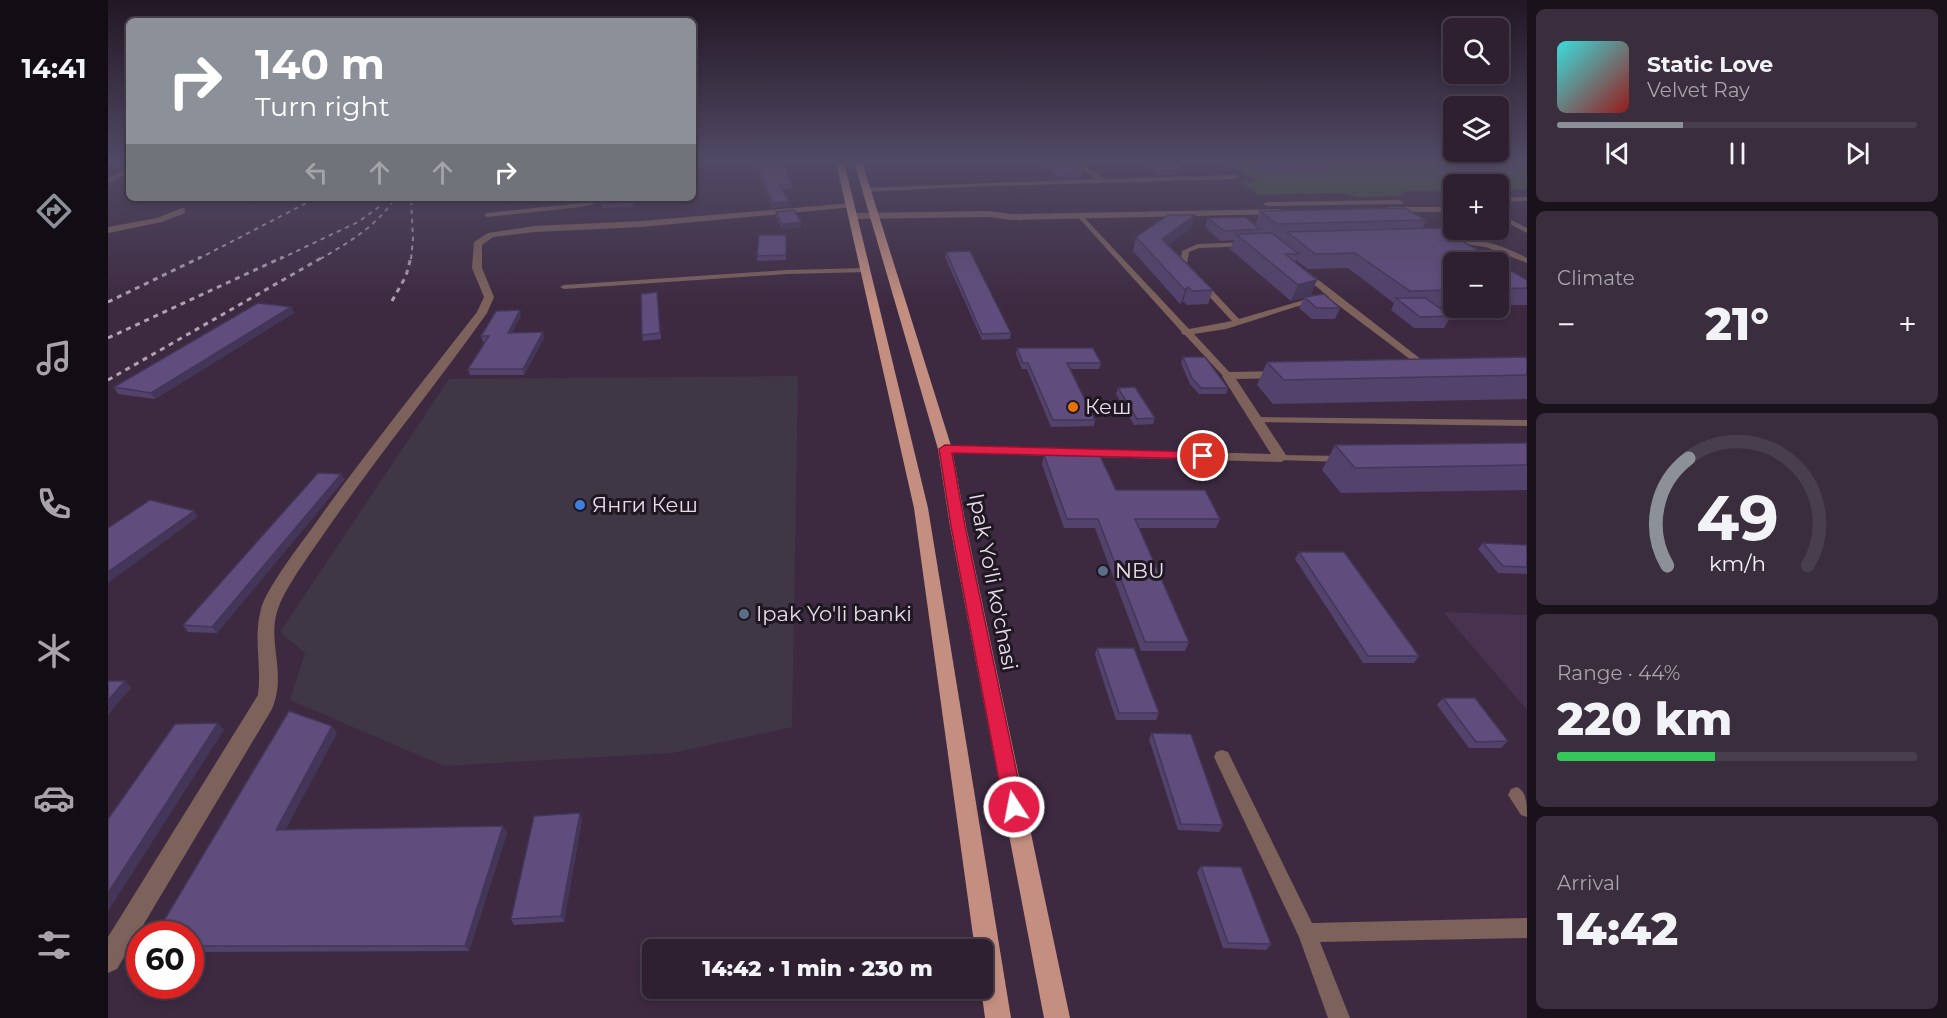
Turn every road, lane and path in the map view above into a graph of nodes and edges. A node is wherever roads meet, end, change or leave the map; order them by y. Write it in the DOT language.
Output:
graph roads {
  1 [pos="539,210"];
  2 [pos="874,210"];
  3 [pos="1035,210"];
  4 [pos="1426,210"];
  5 [pos="182,211"];
  6 [pos="852,211"];
  7 [pos="1232,213"];
  8 [pos="989,214"];
  9 [pos="487,215"];
  10 [pos="1079,215"];
  11 [pos="876,216"];
  12 [pos="1241,221"];
  13 [pos="1509,221"];
  14 [pos="108,230"];
  15 [pos="1527,231"];
  16 [pos="1434,238"];
  17 [pos="1256,244"];
  18 [pos="1527,261"];
  19 [pos="1294,264"];
  20 [pos="865,270"];
  21 [pos="564,287"];
  22 [pos="1336,299"];
  23 [pos="1237,322"];
  24 [pos="1185,332"];
  25 [pos="1433,373"];
  26 [pos="1413,374"];
  27 [pos="1300,375"];
  28 [pos="1228,376"];
  29 [pos="1256,420"];
  30 [pos="1527,423"];
  31 [pos="945,449"];
  32 [pos="1281,458"];
  33 [pos="1351,459"];
  34 [pos="1222,757"];
  35 [pos="1527,927"];
  36 [pos="1307,933"];
  37 [pos="108,960"];
  38 [pos="998,1018"];
  39 [pos="1057,1018"];
  40 [pos="1339,1018"];
  1 -- 9 [label="lane"];
  2 -- 11 [label="main road, Ipak Yo'li ko'chasi"];
  3 -- 8 [label="street"];
  4 -- 7 [label="street"];
  5 -- 14 [label="street"];
  6 -- 11 [label="street"];
  6 -- 20 [label="main road"];
  6 -- 37 [label="street"];
  7 -- 10 [label="street"];
  7 -- 12 [label="lane"];
  8 -- 10 [label="street"];
  8 -- 11 [label="street"];
  10 -- 24 [label="lane"];
  11 -- 31 [label="main road, Ipak Yo'li ko'chasi"];
  13 -- 15 [label="lane"];
  16 -- 18 [label="lane"];
  17 -- 23 [label="lane"];
  19 -- 22 [label="lane"];
  20 -- 21 [label="lane"];
  20 -- 38 [label="main road"];
  22 -- 23 [label="lane"];
  22 -- 25 [label="lane"];
  23 -- 24 [label="lane"];
  24 -- 28 [label="lane"];
  25 -- 26 [label="street"];
  27 -- 28 [label="street"];
  28 -- 29 [label="street"];
  29 -- 30 [label="lane"];
  29 -- 32 [label="street"];
  31 -- 32 [label="street"];
  31 -- 39 [label="main road, Ipak Yo'li ko'chasi"];
  32 -- 33 [label="lane"];
  34 -- 36 [label="lane"];
  35 -- 36 [label="lane"];
  36 -- 40 [label="lane"];
}
